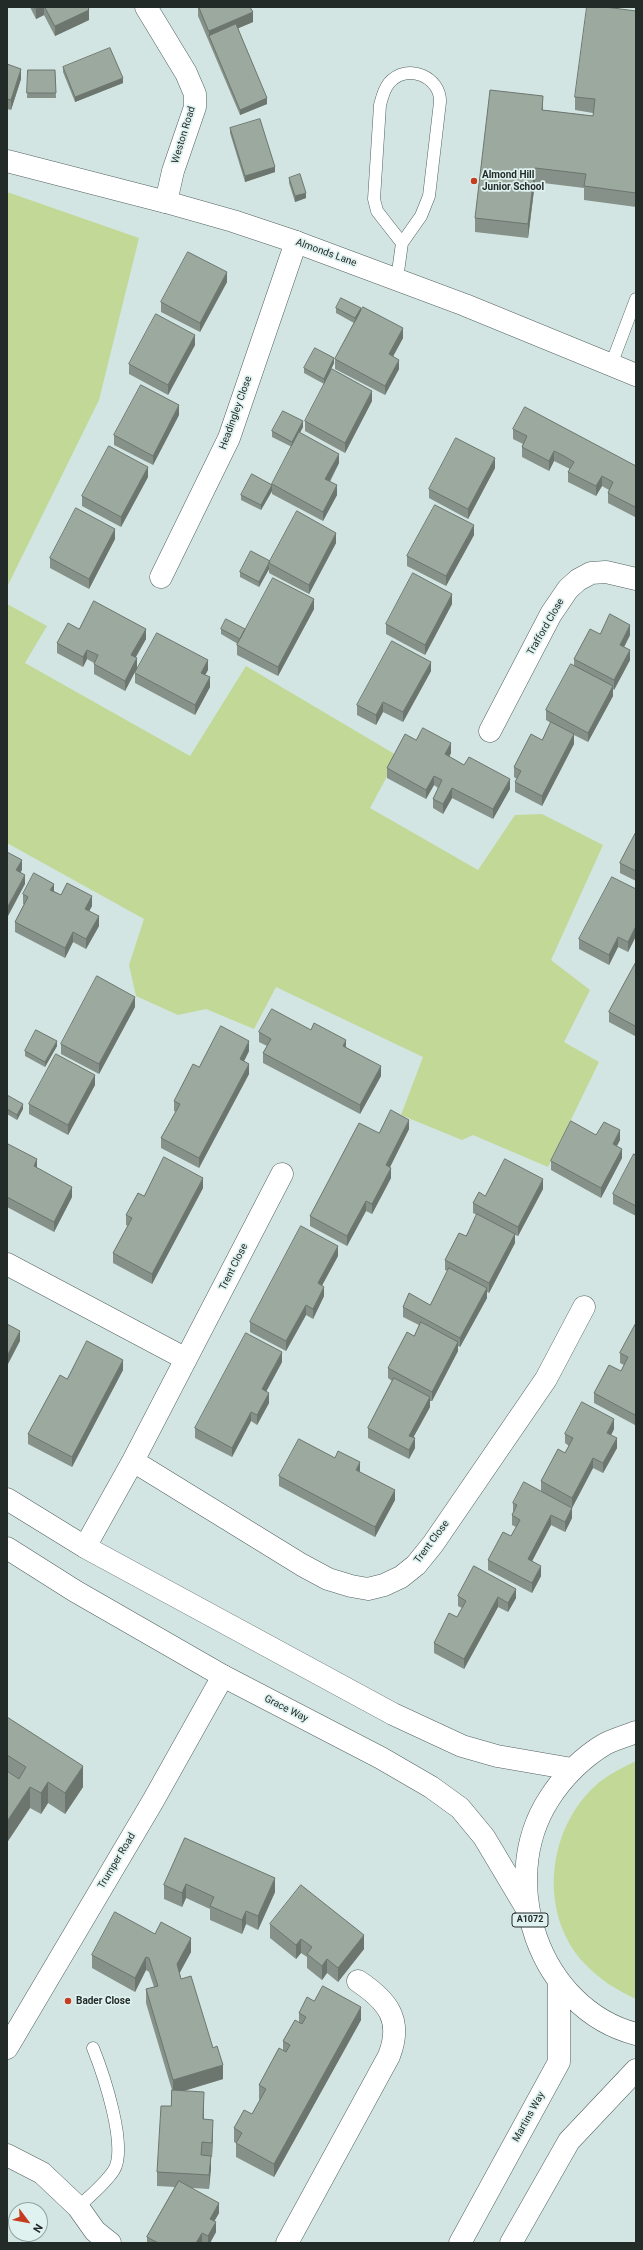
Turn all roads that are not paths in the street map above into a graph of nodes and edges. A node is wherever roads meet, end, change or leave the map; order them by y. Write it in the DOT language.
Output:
graph roads {
  1 [pos="146,7"];
  2 [pos="7,160"];
  3 [pos="166,202"];
  4 [pos="296,242"];
  5 [pos="402,243"];
  6 [pos="397,279"];
  7 [pos="636,299"];
  8 [pos="611,364"];
  9 [pos="636,375"];
  10 [pos="161,577"];
  11 [pos="636,580"];
  12 [pos="490,731"];
  13 [pos="282,1174"];
  14 [pos="7,1264"];
  15 [pos="584,1307"];
  16 [pos="186,1359"];
  17 [pos="132,1461"];
  18 [pos="7,1499"];
  19 [pos="85,1547"];
  20 [pos="7,1548"];
  21 [pos="223,1676"];
  22 [pos="636,1732"];
  23 [pos="572,1769"];
  24 [pos="527,1909"];
  25 [pos="358,1981"];
  26 [pos="559,1981"];
  27 [pos="636,2034"];
  28 [pos="8,2045"];
  29 [pos="93,2048"];
  30 [pos="636,2070"];
  31 [pos="7,2155"];
  32 [pos="78,2207"];
  33 [pos="110,2243"];
  34 [pos="287,2243"];
  35 [pos="460,2243"];
  36 [pos="511,2243"];
  1 -- 3 [label="street, Weston Road"];
  2 -- 3 [label="street, Almonds Lane"];
  3 -- 4 [label="street, Almonds Lane"];
  4 -- 6 [label="street, Almonds Lane"];
  4 -- 10 [label="street, Headingley Close"];
  5 -- 5 [label="lane"];
  5 -- 6 [label="lane"];
  6 -- 8 [label="street, Almonds Lane"];
  7 -- 8 [label="lane"];
  8 -- 9 [label="street, Almonds Lane"];
  11 -- 12 [label="street, Trafford Close"];
  13 -- 16 [label="street, Trent Close"];
  14 -- 16 [label="street"];
  15 -- 17 [label="street, Trent Close"];
  16 -- 17 [label="street, Trent Close"];
  17 -- 19 [label="street, Trent Close"];
  18 -- 19 [label="street"];
  19 -- 23 [label="street"];
  20 -- 21 [label="street, Grace Way"];
  21 -- 24 [label="street, Grace Way"];
  21 -- 28 [label="street, Trumper Road"];
  22 -- 23 [label="street, A1072"];
  23 -- 24 [label="street, A1072"];
  24 -- 26 [label="street, A1072"];
  25 -- 34 [label="street"];
  26 -- 27 [label="street, A1072"];
  26 -- 35 [label="street, Martins Way"];
  29 -- 32 [label="lane"];
  30 -- 36 [label="street"];
  31 -- 32 [label="street"];
  32 -- 33 [label="street"];
}
